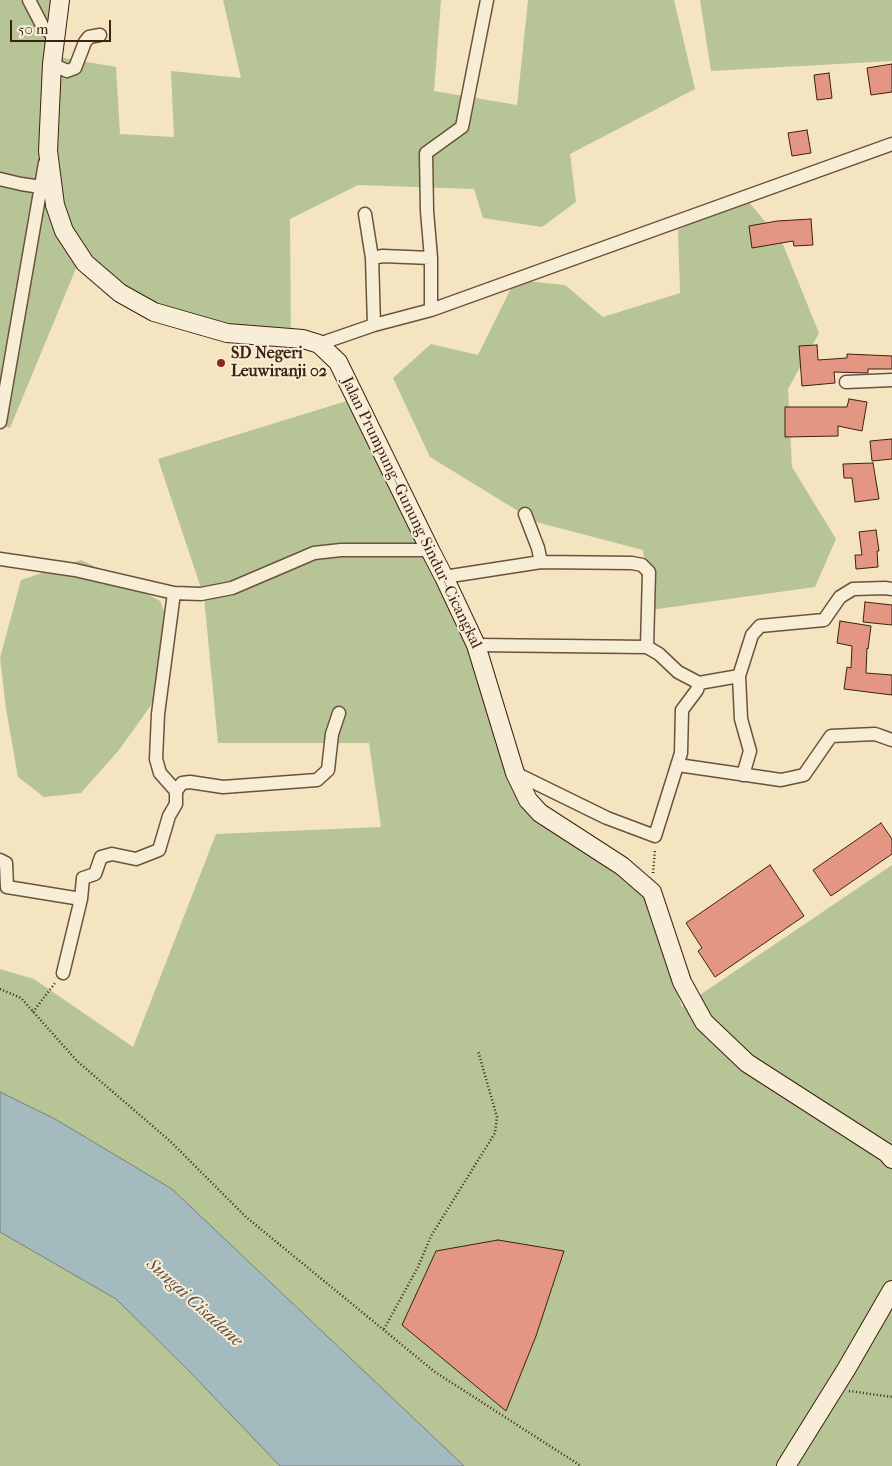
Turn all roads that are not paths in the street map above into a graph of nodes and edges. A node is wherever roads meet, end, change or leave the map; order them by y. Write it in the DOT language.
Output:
graph roads {
  1 [pos="29,0"];
  2 [pos="60,0"];
  3 [pos="487,0"];
  4 [pos="100,35"];
  5 [pos="55,37"];
  6 [pos="52,64"];
  7 [pos="892,144"];
  8 [pos="48,151"];
  9 [pos="0,179"];
  10 [pos="41,187"];
  11 [pos="365,214"];
  12 [pos="372,258"];
  13 [pos="431,258"];
  14 [pos="430,310"];
  15 [pos="374,325"];
  16 [pos="319,344"];
  17 [pos="892,380"];
  18 [pos="846,382"];
  19 [pos="0,422"];
  20 [pos="525,514"];
  21 [pos="430,550"];
  22 [pos="0,559"];
  23 [pos="540,562"];
  24 [pos="444,577"];
  25 [pos="892,589"];
  26 [pos="174,593"];
  27 [pos="476,645"];
  28 [pos="647,647"];
  29 [pos="739,676"];
  30 [pos="700,683"];
  31 [pos="339,713"];
  32 [pos="892,740"];
  33 [pos="678,765"];
  34 [pos="515,773"];
  35 [pos="743,775"];
  36 [pos="176,791"];
  37 [pos="0,860"];
  38 [pos="81,899"];
  39 [pos="63,972"];
  40 [pos="892,1159"];
  41 [pos="892,1290"];
  42 [pos="786,1466"];
  1 -- 5 [label="street"];
  2 -- 5 [label="main road"];
  3 -- 13 [label="street"];
  4 -- 6 [label="street"];
  5 -- 6 [label="main road"];
  6 -- 8 [label="main road"];
  7 -- 14 [label="street"];
  8 -- 10 [label="street"];
  8 -- 16 [label="main road"];
  9 -- 10 [label="street"];
  10 -- 19 [label="street"];
  11 -- 12 [label="street"];
  12 -- 13 [label="street"];
  12 -- 15 [label="street"];
  13 -- 14 [label="street"];
  14 -- 15 [label="street"];
  15 -- 16 [label="street"];
  16 -- 21 [label="main road, Jalan Prumpung–Gunung Sindur–Cicangkal"];
  17 -- 18 [label="street"];
  20 -- 23 [label="street"];
  21 -- 24 [label="main road, Jalan Prumpung–Gunung Sindur–Cicangkal"];
  21 -- 26 [label="street"];
  22 -- 26 [label="street"];
  23 -- 24 [label="street"];
  23 -- 28 [label="street"];
  24 -- 27 [label="main road, Jalan Prumpung–Gunung Sindur–Cicangkal"];
  25 -- 29 [label="street"];
  26 -- 36 [label="street"];
  27 -- 28 [label="street"];
  27 -- 34 [label="main road, Jalan Prumpung–Gunung Sindur–Cicangkal"];
  28 -- 30 [label="street"];
  29 -- 30 [label="street"];
  29 -- 35 [label="street"];
  30 -- 33 [label="street"];
  31 -- 36 [label="street"];
  32 -- 35 [label="street"];
  33 -- 34 [label="street"];
  33 -- 35 [label="street"];
  34 -- 40 [label="main road, Jalan Prumpung–Gunung Sindur–Cicangkal"];
  36 -- 38 [label="street"];
  37 -- 38 [label="street"];
  38 -- 39 [label="street"];
  41 -- 42 [label="main road"];
}
